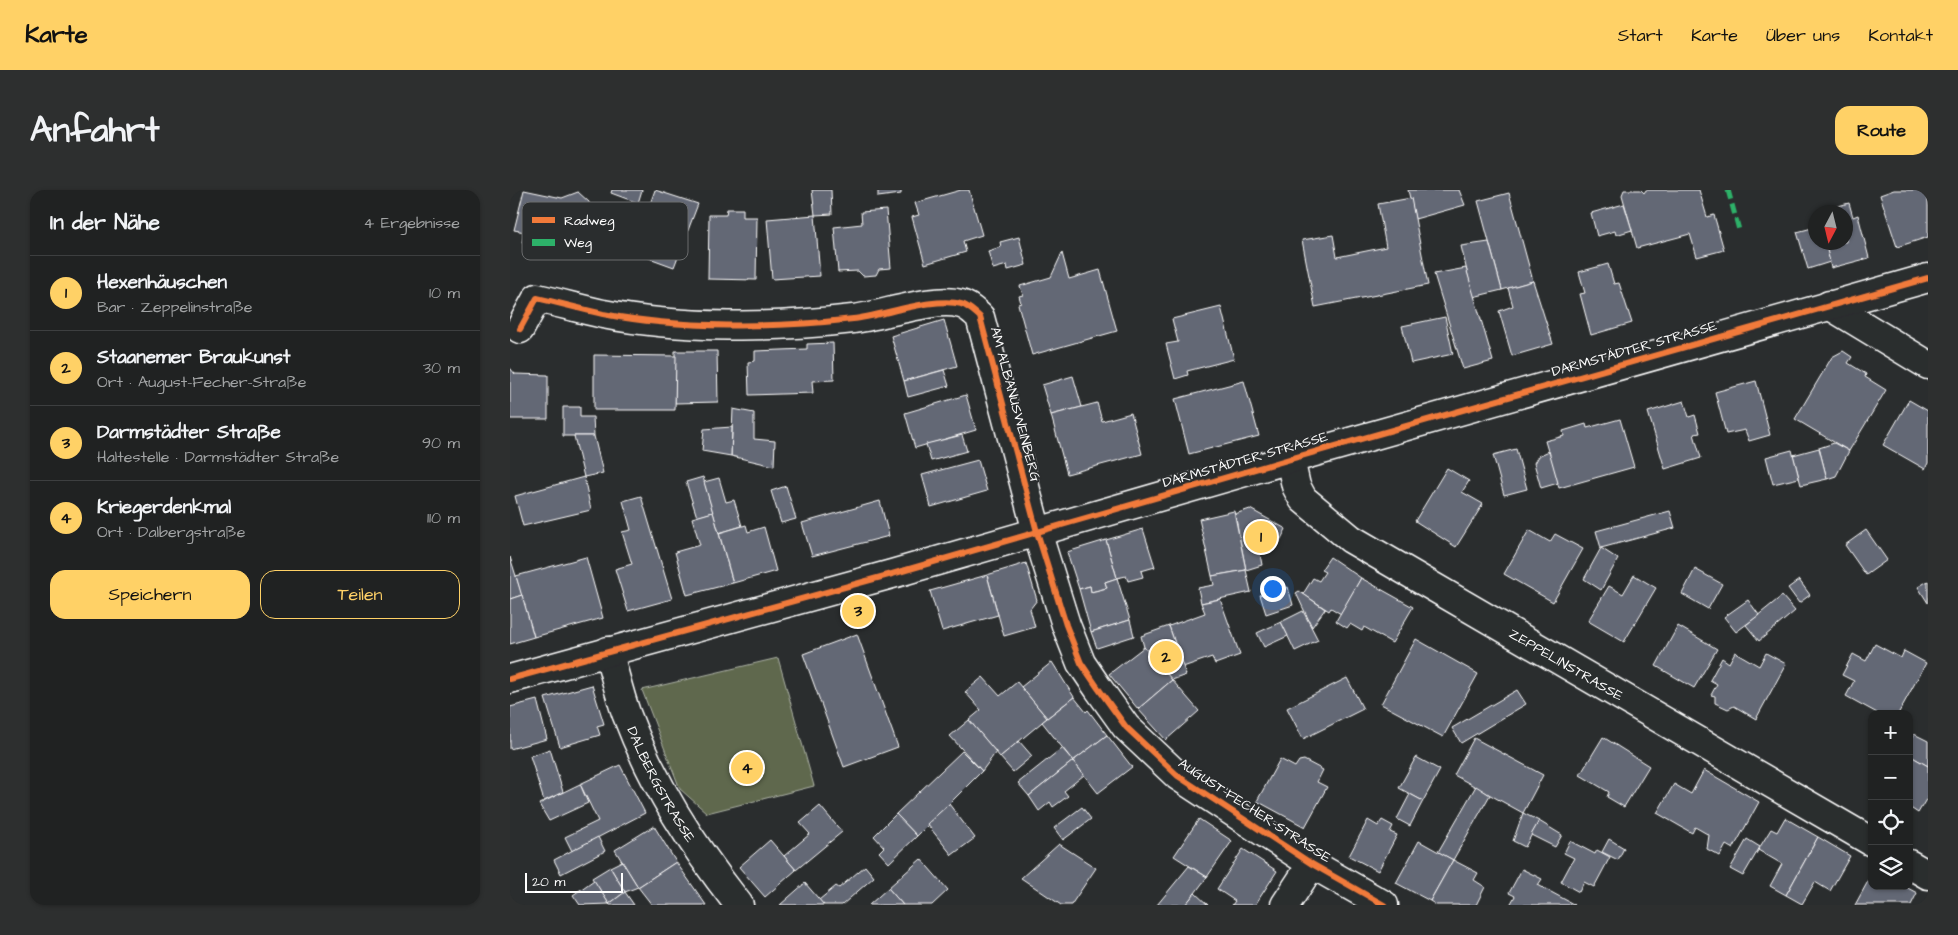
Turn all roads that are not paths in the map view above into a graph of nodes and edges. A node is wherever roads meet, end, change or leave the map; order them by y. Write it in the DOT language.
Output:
graph roads {
  1 [pos="1928,278"];
  2 [pos="1829,304"];
  3 [pos="520,329"];
  4 [pos="1928,365"];
  5 [pos="1290,458"];
  6 [pos="1037,532"];
  7 [pos="608,650"];
  8 [pos="510,679"];
  9 [pos="1868,840"];
  10 [pos="1312,864"];
  11 [pos="1913,866"];
  12 [pos="1928,875"];
  13 [pos="739,905"];
  14 [pos="1285,905"];
  15 [pos="1384,905"];
  1 -- 2 [label="street, DARMSTÄDTER STRASSE"];
  2 -- 4 [label="street"];
  2 -- 5 [label="street, DARMSTÄDTER STRASSE"];
  3 -- 6 [label="street, AM ALBANUSWEINBERG"];
  5 -- 6 [label="street, DARMSTÄDTER STRASSE"];
  5 -- 9 [label="street, ZEPPELINSTRASSE"];
  6 -- 7 [label="street, DARMSTÄDTER STRASSE"];
  6 -- 10 [label="street, AUGUST-FECHER-STRASSE"];
  7 -- 8 [label="street, DARMSTÄDTER STRASSE"];
  7 -- 13 [label="street, DALBERGSTRASSE"];
  10 -- 14 [label="street"];
  10 -- 15 [label="street, AUGUST-FECHER-STRASSE"];
  11 -- 12 [label="street"];
}
